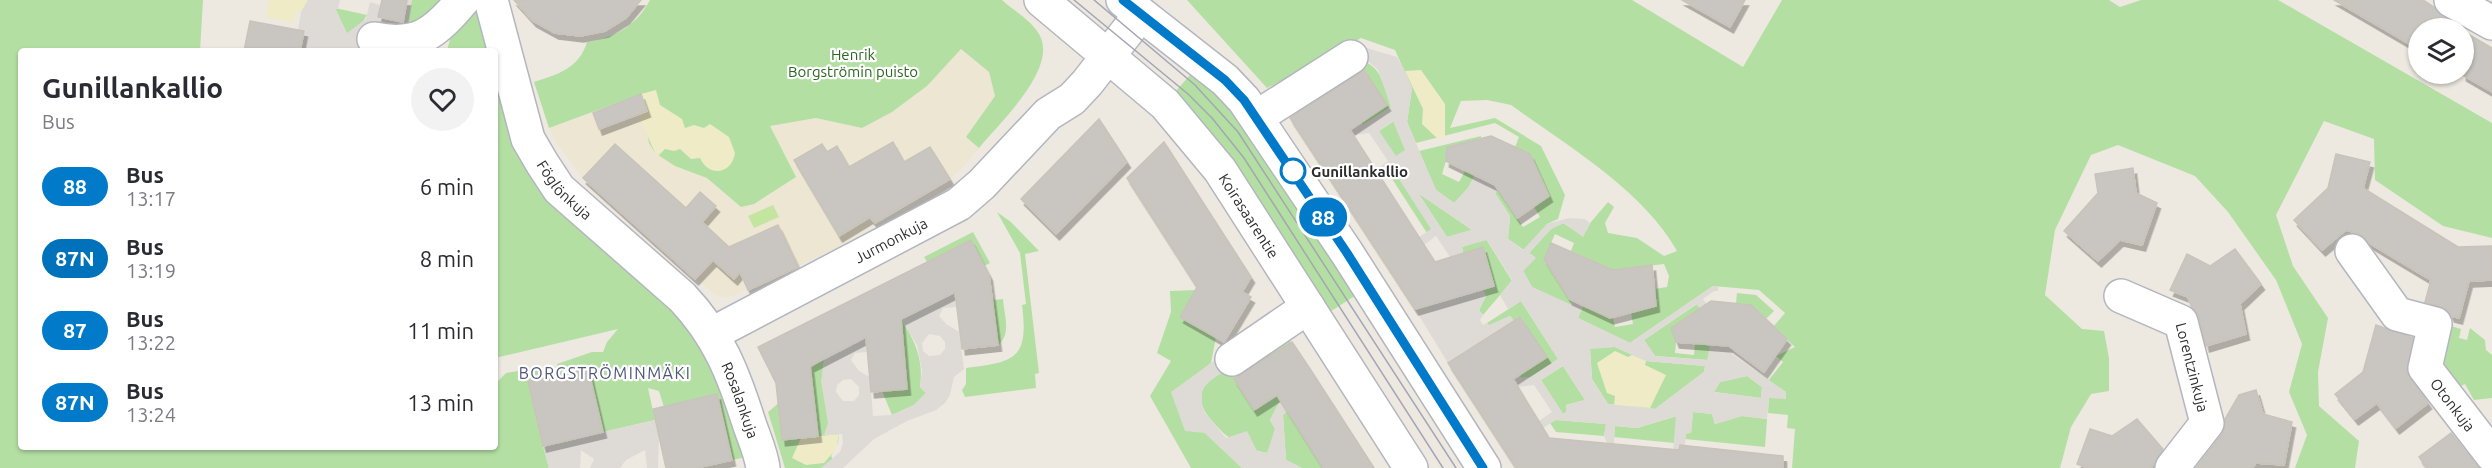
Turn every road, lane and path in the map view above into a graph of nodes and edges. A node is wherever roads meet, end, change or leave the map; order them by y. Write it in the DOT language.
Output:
graph roads {
  1 [pos="463,0"];
  2 [pos="491,0"];
  3 [pos="1041,0"];
  4 [pos="2451,0"];
  5 [pos="1130,6"];
  6 [pos="2492,23"];
  7 [pos="374,39"];
  8 [pos="1101,50"];
  9 [pos="1351,57"];
  10 [pos="1257,117"];
  11 [pos="2352,251"];
  12 [pos="2121,296"];
  13 [pos="1308,307"];
  14 [pos="712,334"];
  15 [pos="1232,359"];
  16 [pos="2492,455"];
  17 [pos="763,468"];
  18 [pos="1411,468"];
  19 [pos="1484,468"];
  20 [pos="2172,468"];
  1 -- 7 [label="street"];
  2 -- 14 [label="street, Föglönkuja"];
  3 -- 8 [label="street, Koirasaarentie"];
  4 -- 6 [label="street"];
  5 -- 8 [label="street, Jurmonkuja"];
  5 -- 10 [label="street"];
  8 -- 13 [label="street, Koirasaarentie"];
  8 -- 14 [label="street, Jurmonkuja"];
  9 -- 10 [label="street"];
  10 -- 19 [label="street"];
  11 -- 16 [label="street, Otonkuja"];
  12 -- 20 [label="street, Lorentzinkuja"];
  13 -- 15 [label="street"];
  13 -- 18 [label="street, Koirasaarentie"];
  14 -- 17 [label="street, Rosalankuja"];
}
